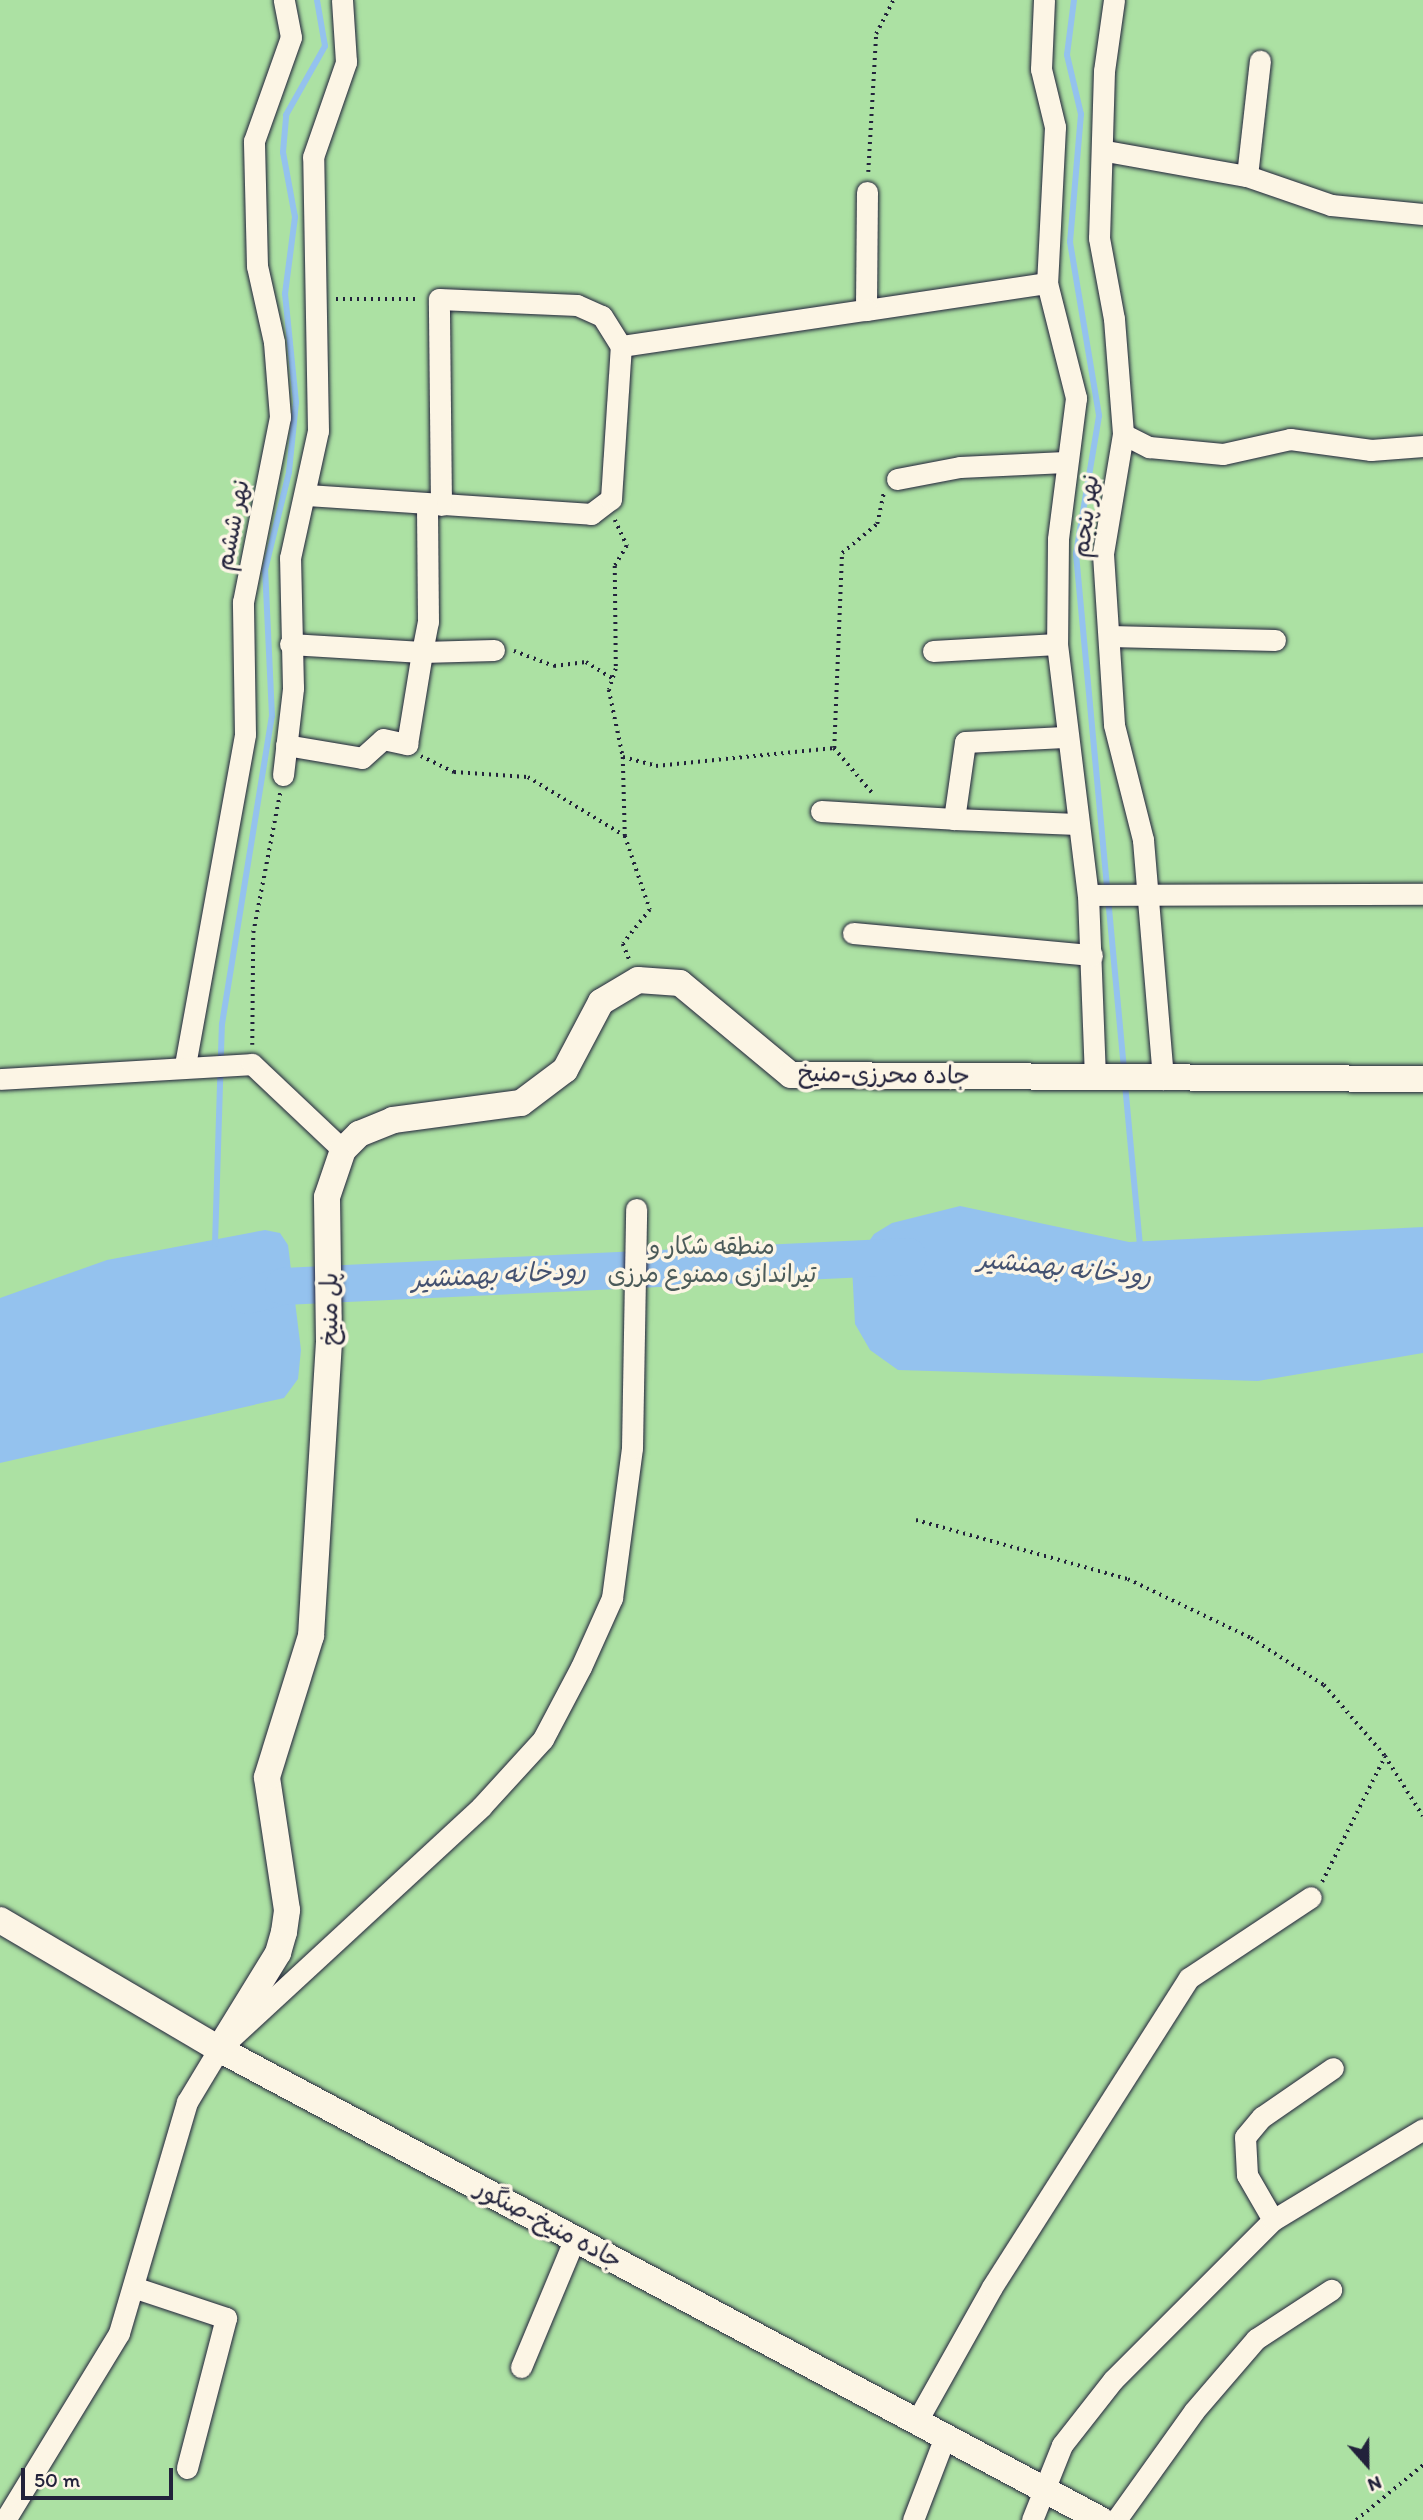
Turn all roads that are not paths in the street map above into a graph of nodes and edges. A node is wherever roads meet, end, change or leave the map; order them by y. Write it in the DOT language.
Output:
graph roads {
  1 [pos="284,0"];
  2 [pos="342,0"];
  3 [pos="1044,0"];
  4 [pos="1114,0"];
  5 [pos="1260,61"];
  6 [pos="1106,151"];
  7 [pos="1247,176"];
  8 [pos="867,192"];
  9 [pos="1423,214"];
  10 [pos="1047,283"];
  11 [pos="866,310"];
  12 [pos="621,346"];
  13 [pos="1123,434"];
  14 [pos="1423,446"];
  15 [pos="1065,461"];
  16 [pos="898,479"];
  17 [pos="307,495"];
  18 [pos="434,505"];
  19 [pos="1109,636"];
  20 [pos="1275,640"];
  21 [pos="290,644"];
  22 [pos="1057,644"];
  23 [pos="494,650"];
  24 [pos="933,651"];
  25 [pos="422,652"];
  26 [pos="1064,737"];
  27 [pos="286,746"];
  28 [pos="283,775"];
  29 [pos="821,811"];
  30 [pos="954,819"];
  31 [pos="1077,824"];
  32 [pos="1423,894"];
  33 [pos="1093,895"];
  34 [pos="1146,895"];
  35 [pos="853,933"];
  36 [pos="1092,955"];
  37 [pos="195,1065"];
  38 [pos="1101,1078"];
  39 [pos="1152,1078"];
  40 [pos="0,1079"];
  41 [pos="1423,1079"];
  42 [pos="343,1150"];
  43 [pos="636,1209"];
  44 [pos="1311,1897"];
  45 [pos="0,1920"];
  46 [pos="219,2049"];
  47 [pos="1333,2068"];
  48 [pos="1423,2129"];
  49 [pos="1273,2220"];
  50 [pos="575,2238"];
  51 [pos="1331,2290"];
  52 [pos="134,2294"];
  53 [pos="521,2368"];
  54 [pos="918,2419"];
  55 [pos="946,2434"];
  56 [pos="187,2468"];
  57 [pos="1047,2488"];
  58 [pos="5,2520"];
  59 [pos="912,2520"];
  60 [pos="1032,2520"];
  61 [pos="1101,2520"];
  62 [pos="1116,2520"];
  1 -- 37 [label="street, نهر ششم"];
  2 -- 17 [label="street"];
  3 -- 10 [label="street, نهر پنجم"];
  4 -- 6 [label="street, نهر پنجم"];
  5 -- 7 [label="street"];
  6 -- 7 [label="street"];
  6 -- 13 [label="street, نهر پنجم"];
  7 -- 9 [label="street"];
  8 -- 11 [label="street"];
  10 -- 11 [label="street"];
  10 -- 15 [label="street, نهر پنجم"];
  11 -- 12 [label="street"];
  12 -- 18 [label="street"];
  12 -- 18 [label="street"];
  13 -- 14 [label="street"];
  13 -- 19 [label="street, نهر پنجم"];
  15 -- 16 [label="street"];
  15 -- 22 [label="street, نهر پنجم"];
  17 -- 18 [label="street"];
  17 -- 21 [label="street"];
  18 -- 25 [label="street"];
  19 -- 20 [label="street"];
  19 -- 34 [label="street, نهر پنجم"];
  21 -- 25 [label="street"];
  21 -- 27 [label="street"];
  22 -- 24 [label="street"];
  22 -- 26 [label="street, نهر پنجم"];
  23 -- 25 [label="street"];
  25 -- 27 [label="street"];
  26 -- 30 [label="street"];
  26 -- 31 [label="street, نهر پنجم"];
  27 -- 28 [label="street"];
  29 -- 30 [label="street"];
  30 -- 31 [label="street"];
  31 -- 33 [label="street, نهر پنجم"];
  32 -- 34 [label="street"];
  33 -- 34 [label="street"];
  33 -- 36 [label="street, نهر پنجم"];
  34 -- 39 [label="street, نهر پنجم"];
  35 -- 36 [label="street"];
  36 -- 38 [label="street, نهر پنجم"];
  37 -- 40 [label="street"];
  37 -- 42 [label="street"];
  38 -- 39 [label="main road, جاده محرزی-منیخ"];
  38 -- 42 [label="main road, جاده محرزی-منیخ"];
  39 -- 41 [label="main road"];
  42 -- 46 [label="main road, پل منیخ"];
  43 -- 46 [label="street"];
  44 -- 54 [label="street"];
  45 -- 46 [label="main road, جاده منیخ-صنگور"];
  46 -- 50 [label="main road, جاده منیخ-صنگور"];
  46 -- 52 [label="street"];
  47 -- 49 [label="street"];
  48 -- 49 [label="street"];
  49 -- 57 [label="street"];
  50 -- 53 [label="street"];
  50 -- 54 [label="main road, جاده منیخ-صنگور"];
  51 -- 62 [label="street"];
  52 -- 56 [label="street"];
  52 -- 58 [label="street"];
  54 -- 55 [label="main road, جاده منیخ-صنگور"];
  55 -- 57 [label="main road, جاده منیخ-صنگور"];
  55 -- 59 [label="street"];
  57 -- 60 [label="street"];
  57 -- 61 [label="main road, جاده منیخ-صنگور"];
}
